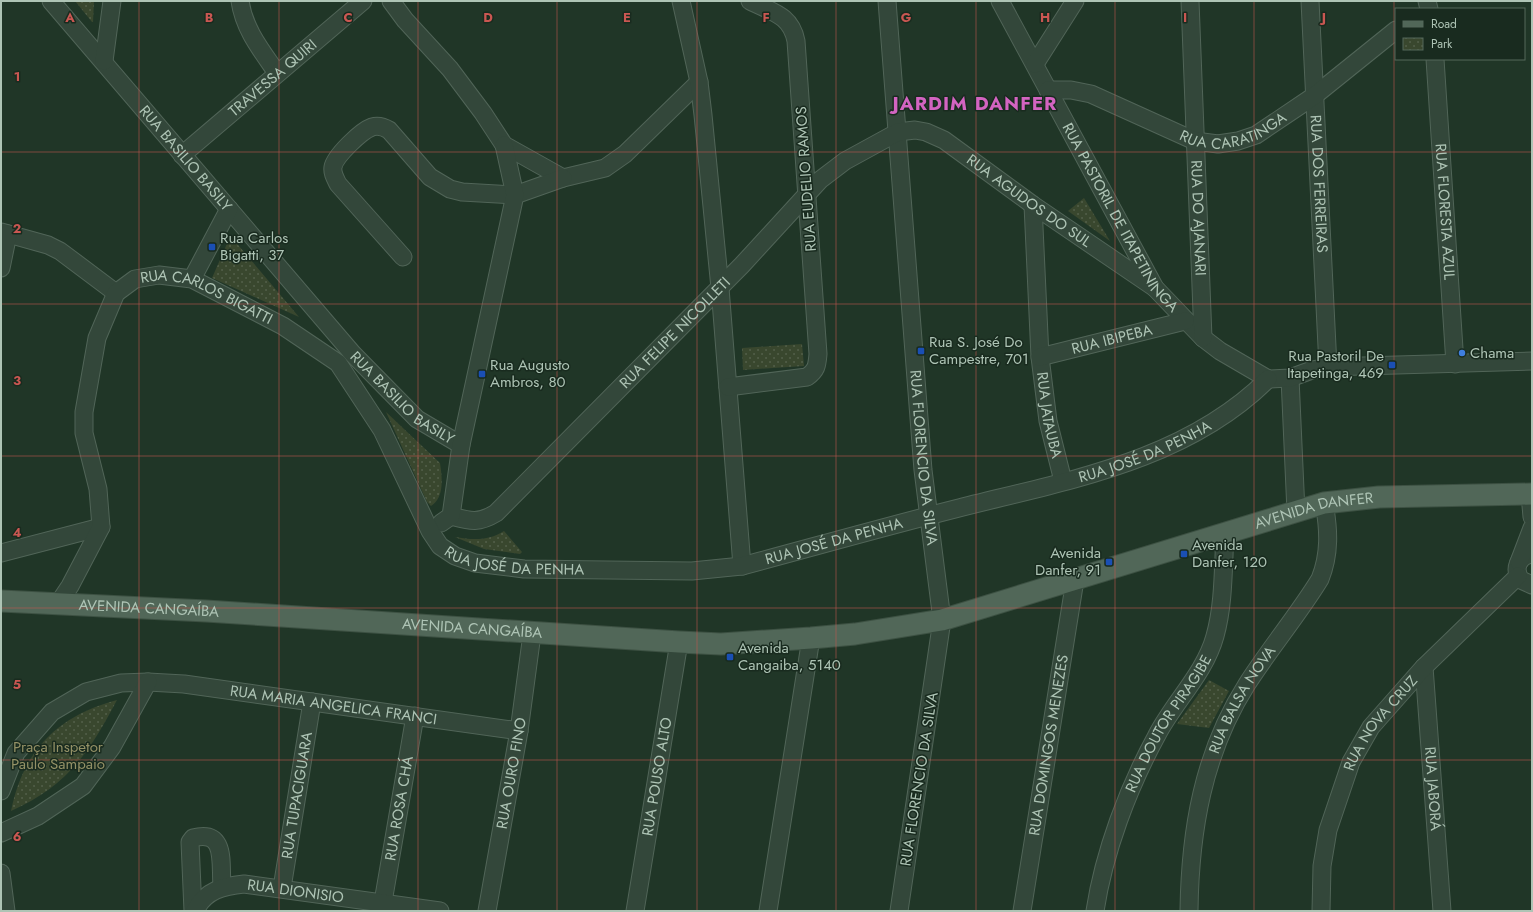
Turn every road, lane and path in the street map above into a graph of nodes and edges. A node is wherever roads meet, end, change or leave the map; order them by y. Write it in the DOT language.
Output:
graph roads {
  1 [pos="51,1"];
  2 [pos="112,1"];
  3 [pos="240,1"];
  4 [pos="363,1"];
  5 [pos="391,1"];
  6 [pos="681,1"];
  7 [pos="750,1"];
  8 [pos="887,1"];
  9 [pos="1000,1"];
  10 [pos="1075,1"];
  11 [pos="1190,1"];
  12 [pos="1310,1"];
  13 [pos="1395,31"];
  14 [pos="1436,60"];
  15 [pos="104,61"];
  16 [pos="1035,64"];
  17 [pos="277,73"];
  18 [pos="699,82"];
  19 [pos="1048,90"];
  20 [pos="1314,96"];
  21 [pos="898,132"];
  22 [pos="1195,141"];
  23 [pos="504,145"];
  24 [pos="182,155"];
  25 [pos="563,178"];
  26 [pos="807,193"];
  27 [pos="515,195"];
  28 [pos="1033,205"];
  29 [pos="228,209"];
  30 [pos="4,233"];
  31 [pos="402,257"];
  32 [pos="1,268"];
  33 [pos="192,279"];
  34 [pos="720,288"];
  35 [pos="1156,288"];
  36 [pos="116,293"];
  37 [pos="1185,321"];
  38 [pos="1203,338"];
  39 [pos="353,354"];
  40 [pos="1040,357"];
  41 [pos="1532,361"];
  42 [pos="338,363"];
  43 [pos="1455,364"];
  44 [pos="1328,367"];
  45 [pos="1290,378"];
  46 [pos="1268,379"];
  47 [pos="728,387"];
  48 [pos="461,445"];
  49 [pos="1063,482"];
  50 [pos="1531,494"];
  51 [pos="1324,503"];
  52 [pos="1296,512"];
  53 [pos="451,516"];
  54 [pos="928,516"];
  55 [pos="1532,518"];
  56 [pos="101,527"];
  57 [pos="1532,528"];
  58 [pos="430,531"];
  59 [pos="1225,534"];
  60 [pos="1,553"];
  61 [pos="742,566"];
  62 [pos="1525,569"];
  63 [pos="1075,580"];
  64 [pos="1,601"];
  65 [pos="58,604"];
  66 [pos="942,620"];
  67 [pos="532,634"];
  68 [pos="811,638"];
  69 [pos="679,642"];
  70 [pos="1424,667"];
  71 [pos="148,682"];
  72 [pos="312,702"];
  73 [pos="415,716"];
  74 [pos="518,731"];
  75 [pos="1,791"];
  76 [pos="1,833"];
  77 [pos="1,873"];
  78 [pos="222,886"];
  79 [pos="282,888"];
  80 [pos="383,902"];
  81 [pos="6,911"];
  82 [pos="194,911"];
  83 [pos="440,911"];
  84 [pos="488,911"];
  85 [pos="635,911"];
  86 [pos="768,911"];
  87 [pos="899,911"];
  88 [pos="1022,911"];
  89 [pos="1095,911"];
  90 [pos="1189,911"];
  91 [pos="1321,911"];
  92 [pos="1442,911"];
  1 -- 15 [label="street, RUA BASILIO BASILY"];
  2 -- 15 [label="street"];
  3 -- 17 [label="street"];
  4 -- 17 [label="street, TRAVESSA QUIRI"];
  5 -- 23 [label="street"];
  6 -- 18 [label="street"];
  7 -- 26 [label="street, RUA EUDELIO RAMOS"];
  8 -- 21 [label="street, RUA FLORENCIO DA SILVA"];
  9 -- 16 [label="street, RUA PASTORIL DE ITAPETININGA"];
  10 -- 16 [label="street"];
  11 -- 22 [label="street, RUA DO AJANARI"];
  12 -- 20 [label="street, RUA DOS FERREIRAS"];
  13 -- 20 [label="street, RUA CARATINGA"];
  14 -- 43 [label="street, RUA FLORESTA AZUL"];
  15 -- 24 [label="street, RUA BASILIO BASILY"];
  16 -- 19 [label="street, RUA PASTORIL DE ITAPETININGA"];
  17 -- 24 [label="street, TRAVESSA QUIRI"];
  18 -- 25 [label="street"];
  18 -- 34 [label="street"];
  19 -- 22 [label="street, RUA CARATINGA"];
  19 -- 35 [label="street, RUA PASTORIL DE ITAPETININGA"];
  20 -- 22 [label="street, RUA CARATINGA"];
  20 -- 44 [label="street, RUA DOS FERREIRAS"];
  21 -- 26 [label="street, RUA FELIPE NICOLLETI"];
  21 -- 28 [label="street, RUA AGUDOS DO SUL"];
  21 -- 54 [label="street, RUA FLORENCIO DA SILVA"];
  22 -- 38 [label="street, RUA DO AJANARI"];
  23 -- 25 [label="street"];
  23 -- 27 [label="street"];
  24 -- 29 [label="street, RUA BASILIO BASILY"];
  25 -- 27 [label="street"];
  26 -- 34 [label="street, RUA FELIPE NICOLLETI"];
  26 -- 47 [label="street, RUA EUDELIO RAMOS"];
  27 -- 31 [label="street"];
  27 -- 48 [label="street"];
  28 -- 35 [label="street, RUA AGUDOS DO SUL"];
  28 -- 40 [label="street, RUA JATAUBA"];
  29 -- 33 [label="street"];
  29 -- 39 [label="street, RUA BASILIO BASILY"];
  30 -- 32 [label="street"];
  30 -- 36 [label="street"];
  33 -- 36 [label="street, RUA CARLOS BIGATTI"];
  33 -- 42 [label="street, RUA CARLOS BIGATTI"];
  34 -- 47 [label="street"];
  34 -- 53 [label="street, RUA FELIPE NICOLLETI"];
  35 -- 37 [label="street, RUA PASTORIL DE ITAPETININGA"];
  36 -- 56 [label="street, RUA CARLOS BIGATTI"];
  37 -- 38 [label="street, RUA PASTORIL DE ITAPETININGA"];
  37 -- 40 [label="street, RUA IBIPEBA"];
  38 -- 46 [label="street, RUA PASTORIL DE ITAPETININGA"];
  39 -- 42 [label="street"];
  39 -- 48 [label="street, RUA BASILIO BASILY"];
  40 -- 49 [label="street, RUA JATAUBA"];
  41 -- 43 [label="street"];
  42 -- 58 [label="street, RUA CARLOS BIGATTI"];
  43 -- 44 [label="street"];
  44 -- 45 [label="street"];
  45 -- 46 [label="street"];
  45 -- 52 [label="street"];
  46 -- 49 [label="street, RUA JOSÉ DA PENHA"];
  47 -- 61 [label="street"];
  48 -- 53 [label="street"];
  49 -- 54 [label="street, RUA JOSÉ DA PENHA"];
  50 -- 51 [label="main road, AVENIDA DANFER"];
  50 -- 55 [label="street"];
  51 -- 52 [label="main road, AVENIDA DANFER"];
  51 -- 90 [label="street, RUA BALSA NOVA"];
  52 -- 59 [label="main road, AVENIDA DANFER"];
  53 -- 58 [label="street"];
  54 -- 61 [label="street, RUA JOSÉ DA PENHA"];
  54 -- 66 [label="street, RUA FLORENCIO DA SILVA"];
  56 -- 60 [label="street"];
  56 -- 65 [label="street"];
  57 -- 62 [label="street"];
  58 -- 61 [label="street, RUA JOSÉ DA PENHA"];
  59 -- 63 [label="main road, AVENIDA DANFER"];
  59 -- 89 [label="street, RUA DOUTOR PIRAGIBE"];
  62 -- 70 [label="street, RUA NOVA CRUZ"];
  63 -- 66 [label="main road, AVENIDA DANFER"];
  63 -- 88 [label="street, RUA DOMINGOS MENEZES"];
  64 -- 65 [label="main road, AVENIDA CANGAÍBA"];
  65 -- 67 [label="main road, AVENIDA CANGAÍBA"];
  66 -- 68 [label="main road, AVENIDA CANGAÍBA"];
  66 -- 87 [label="street, RUA FLORENCIO DA SILVA"];
  67 -- 69 [label="main road, AVENIDA CANGAÍBA"];
  67 -- 74 [label="street, RUA OURO FINO"];
  68 -- 69 [label="main road, AVENIDA CANGAÍBA"];
  68 -- 86 [label="street"];
  69 -- 85 [label="street, RUA POUSO ALTO"];
  70 -- 91 [label="street, RUA NOVA CRUZ"];
  70 -- 92 [label="street, RUA JABORÁ"];
  71 -- 72 [label="street, RUA MARIA ANGELICA FRANCI"];
  71 -- 75 [label="street"];
  71 -- 76 [label="street"];
  72 -- 73 [label="street, RUA MARIA ANGELICA FRANCI"];
  72 -- 79 [label="street, RUA TUPACIGUARA"];
  73 -- 74 [label="street, RUA MARIA ANGELICA FRANCI"];
  73 -- 80 [label="street, RUA ROSA CHÁ"];
  74 -- 84 [label="street, RUA OURO FINO"];
  77 -- 81 [label="street"];
  78 -- 79 [label="street, RUA DIONISIO"];
  78 -- 82 [label="street"];
  78 -- 82 [label="street"];
  79 -- 80 [label="street, RUA DIONISIO"];
  80 -- 83 [label="street, RUA DIONISIO"];
}
